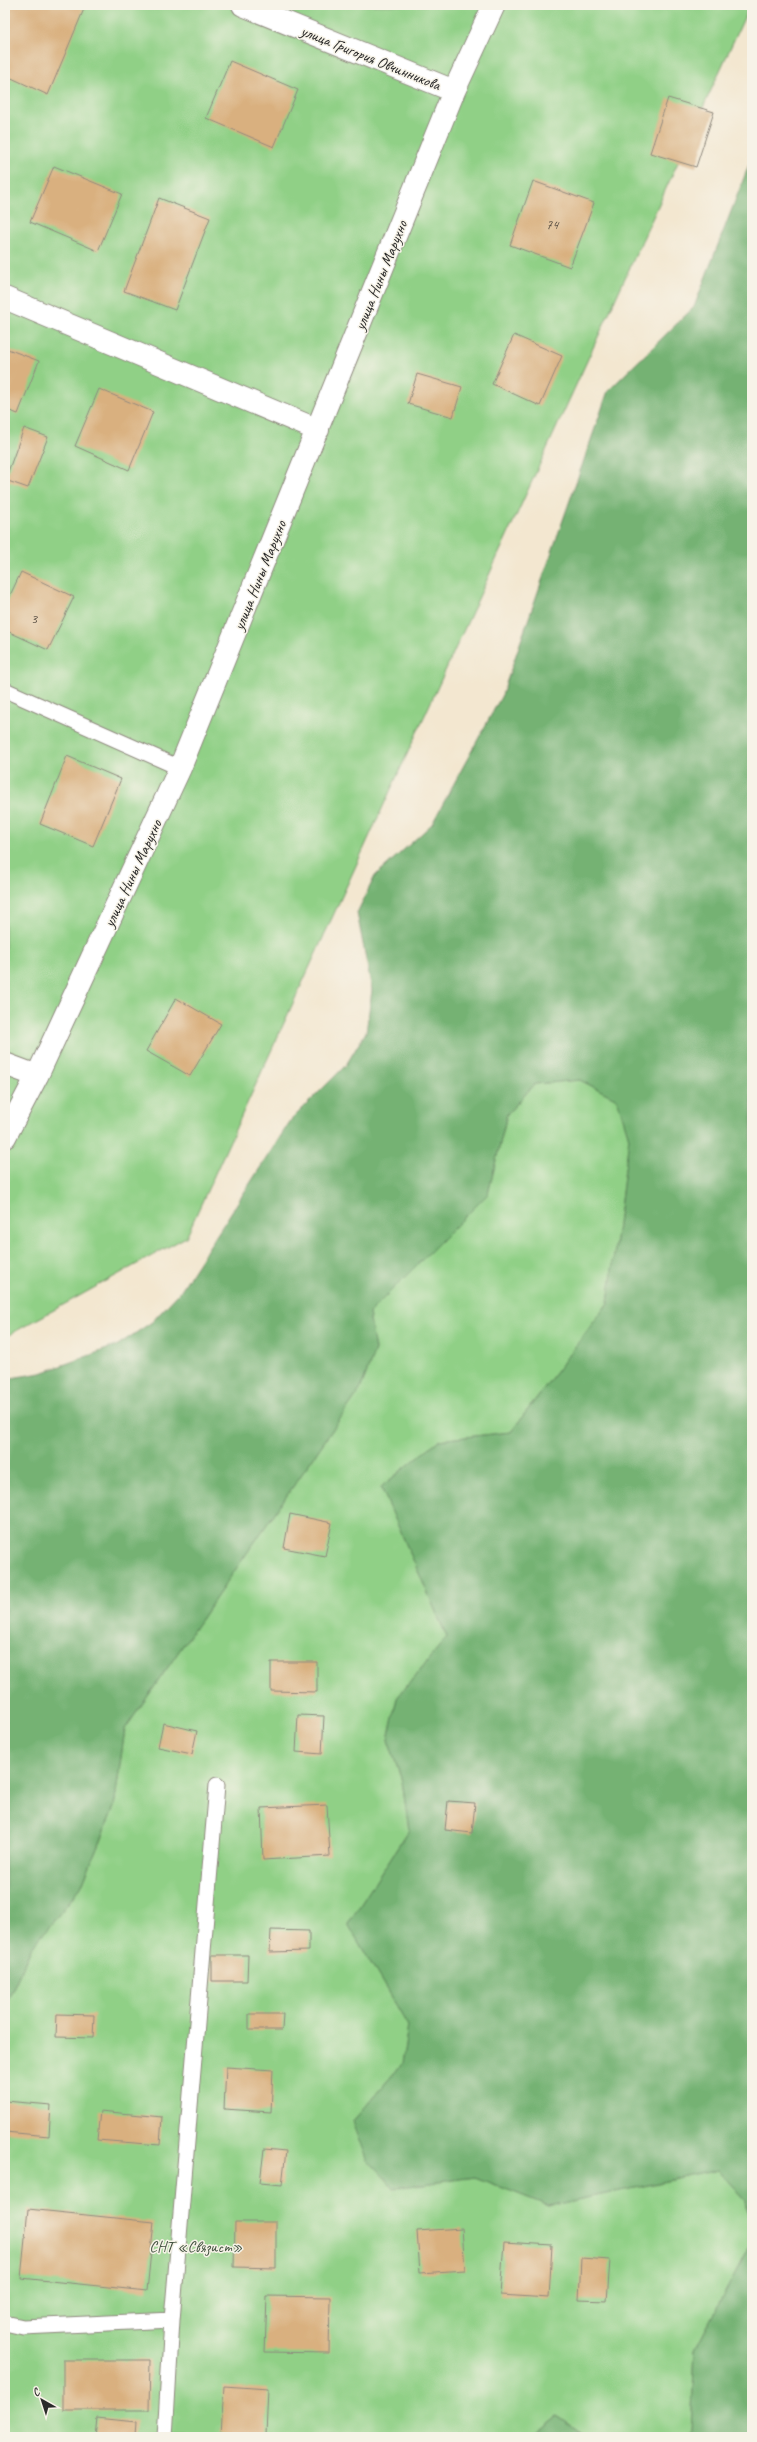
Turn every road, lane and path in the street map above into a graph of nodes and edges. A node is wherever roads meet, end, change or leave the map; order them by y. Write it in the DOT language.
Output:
graph roads {
  1 [pos="243,5"];
  2 [pos="494,5"];
  3 [pos="454,91"];
  4 [pos="5,298"];
  5 [pos="318,430"];
  6 [pos="5,690"];
  7 [pos="180,768"];
  8 [pos="5,1064"];
  9 [pos="37,1076"];
  10 [pos="5,1137"];
  11 [pos="217,1785"];
  12 [pos="172,2320"];
  13 [pos="5,2323"];
  14 [pos="165,2437"];
  1 -- 3 [label="street, улица Григория Овчинникова"];
  2 -- 3 [label="street, улица Нины Марухно"];
  3 -- 5 [label="street, улица Нины Марухно"];
  4 -- 5 [label="street"];
  5 -- 7 [label="street, улица Нины Марухно"];
  6 -- 7 [label="lane"];
  7 -- 9 [label="street, улица Нины Марухно"];
  8 -- 9 [label="street"];
  9 -- 10 [label="street, улица Нины Марухно"];
  11 -- 12 [label="lane"];
  12 -- 13 [label="lane"];
  12 -- 14 [label="lane"];
}
